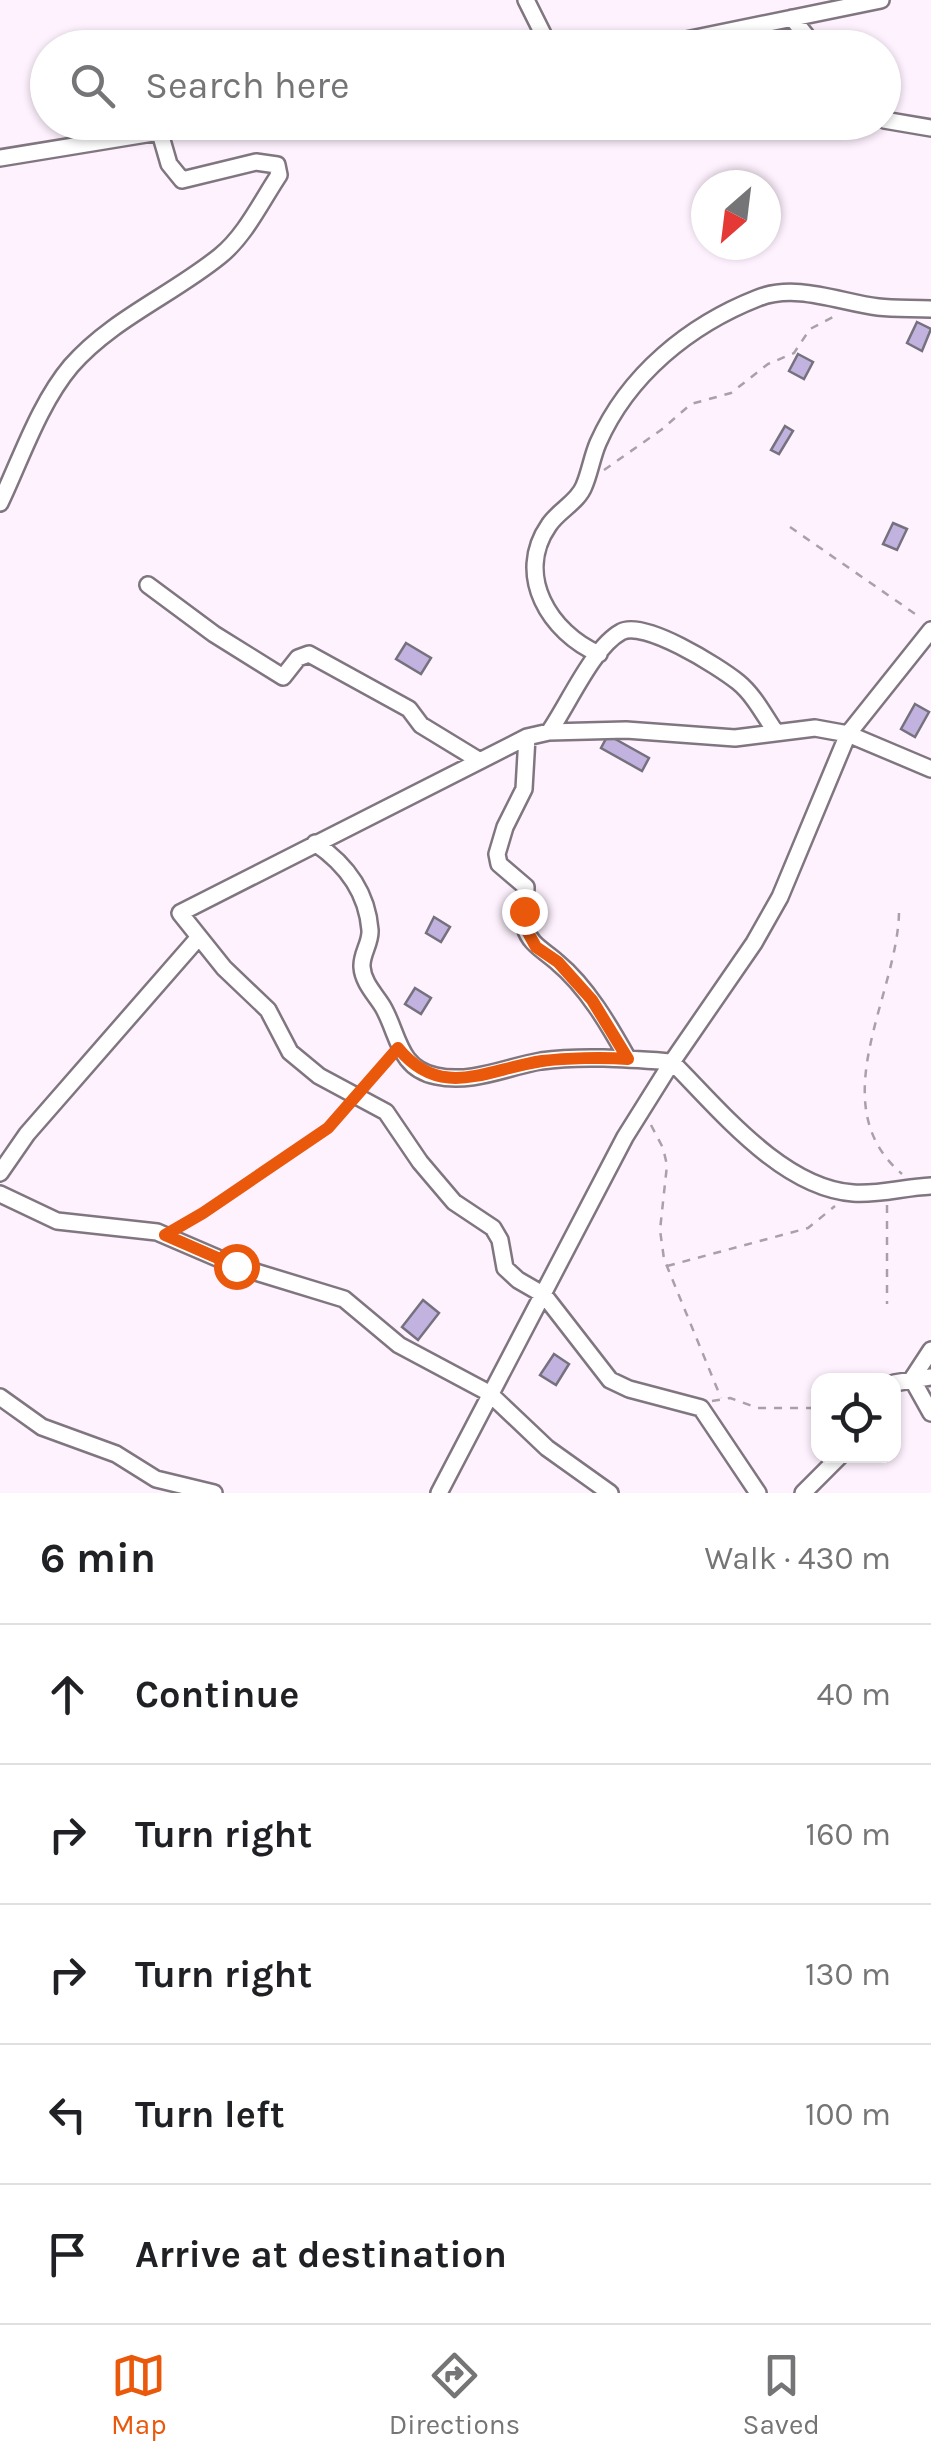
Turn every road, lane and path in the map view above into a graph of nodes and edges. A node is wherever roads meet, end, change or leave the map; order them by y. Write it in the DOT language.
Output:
graph roads {
  1 [pos="526,0"];
  2 [pos="880,0"];
  3 [pos="796,12"];
  4 [pos="541,30"];
  5 [pos="722,30"];
  6 [pos="901,123"];
  7 [pos="931,128"];
  8 [pos="111,140"];
  9 [pos="162,140"];
  10 [pos="0,158"];
  11 [pos="931,309"];
  12 [pos="844,313"];
  13 [pos="584,487"];
  14 [pos="0,503"];
  15 [pos="790,527"];
  16 [pos="148,585"];
  17 [pos="931,627"];
  18 [pos="599,654"];
  19 [pos="775,731"];
  20 [pos="549,732"];
  21 [pos="848,734"];
  22 [pos="526,737"];
  23 [pos="480,761"];
  24 [pos="931,769"];
  25 [pos="316,843"];
  26 [pos="899,914"];
  27 [pos="199,937"];
  28 [pos="398,1048"];
  29 [pos="628,1059"];
  30 [pos="672,1062"];
  31 [pos="355,1097"];
  32 [pos="644,1107"];
  33 [pos="0,1173"];
  34 [pos="929,1186"];
  35 [pos="888,1190"];
  36 [pos="852,1193"];
  37 [pos="0,1194"];
  38 [pos="165,1235"];
  39 [pos="666,1266"];
  40 [pos="544,1295"];
  41 [pos="887,1304"];
  42 [pos="931,1350"];
  43 [pos="931,1377"];
  44 [pos="912,1379"];
  45 [pos="901,1381"];
  46 [pos="490,1393"];
  47 [pos="0,1398"];
  48 [pos="721,1398"];
  49 [pos="697,1406"];
  50 [pos="811,1408"];
  51 [pos="931,1413"];
  52 [pos="833,1463"];
  53 [pos="214,1493"];
  54 [pos="439,1493"];
  55 [pos="610,1493"];
  56 [pos="758,1493"];
  57 [pos="803,1493"];
  1 -- 4 [label="street"];
  2 -- 3 [label="street"];
  3 -- 5 [label="street"];
  6 -- 7 [label="street"];
  8 -- 10 [label="street"];
  9 -- 14 [label="street"];
  11 -- 13 [label="street"];
  12 -- 13 [label="path"];
  13 -- 18 [label="street"];
  15 -- 17 [label="path"];
  16 -- 23 [label="street"];
  17 -- 21 [label="street"];
  18 -- 19 [label="street"];
  18 -- 20 [label="street"];
  19 -- 20 [label="street"];
  19 -- 21 [label="street"];
  20 -- 22 [label="street"];
  21 -- 24 [label="street"];
  21 -- 30 [label="street"];
  22 -- 23 [label="street"];
  22 -- 29 [label="street"];
  23 -- 25 [label="street"];
  25 -- 27 [label="street"];
  25 -- 28 [label="street"];
  26 -- 34 [label="path"];
  27 -- 31 [label="street"];
  27 -- 33 [label="street"];
  28 -- 29 [label="street"];
  28 -- 31 [label="path"];
  29 -- 30 [label="street"];
  30 -- 32 [label="street"];
  30 -- 36 [label="street"];
  31 -- 38 [label="path"];
  31 -- 40 [label="street"];
  32 -- 39 [label="path"];
  32 -- 40 [label="street"];
  34 -- 35 [label="street"];
  35 -- 36 [label="street"];
  35 -- 41 [label="path"];
  36 -- 39 [label="path"];
  37 -- 38 [label="street"];
  38 -- 46 [label="street"];
  39 -- 48 [label="path"];
  40 -- 46 [label="street"];
  40 -- 49 [label="street"];
  42 -- 44 [label="street"];
  43 -- 44 [label="street"];
  44 -- 45 [label="street"];
  44 -- 51 [label="street"];
  46 -- 54 [label="street"];
  46 -- 55 [label="street"];
  47 -- 53 [label="street"];
  48 -- 49 [label="path"];
  48 -- 50 [label="path"];
  49 -- 56 [label="street"];
  52 -- 57 [label="street"];
}
